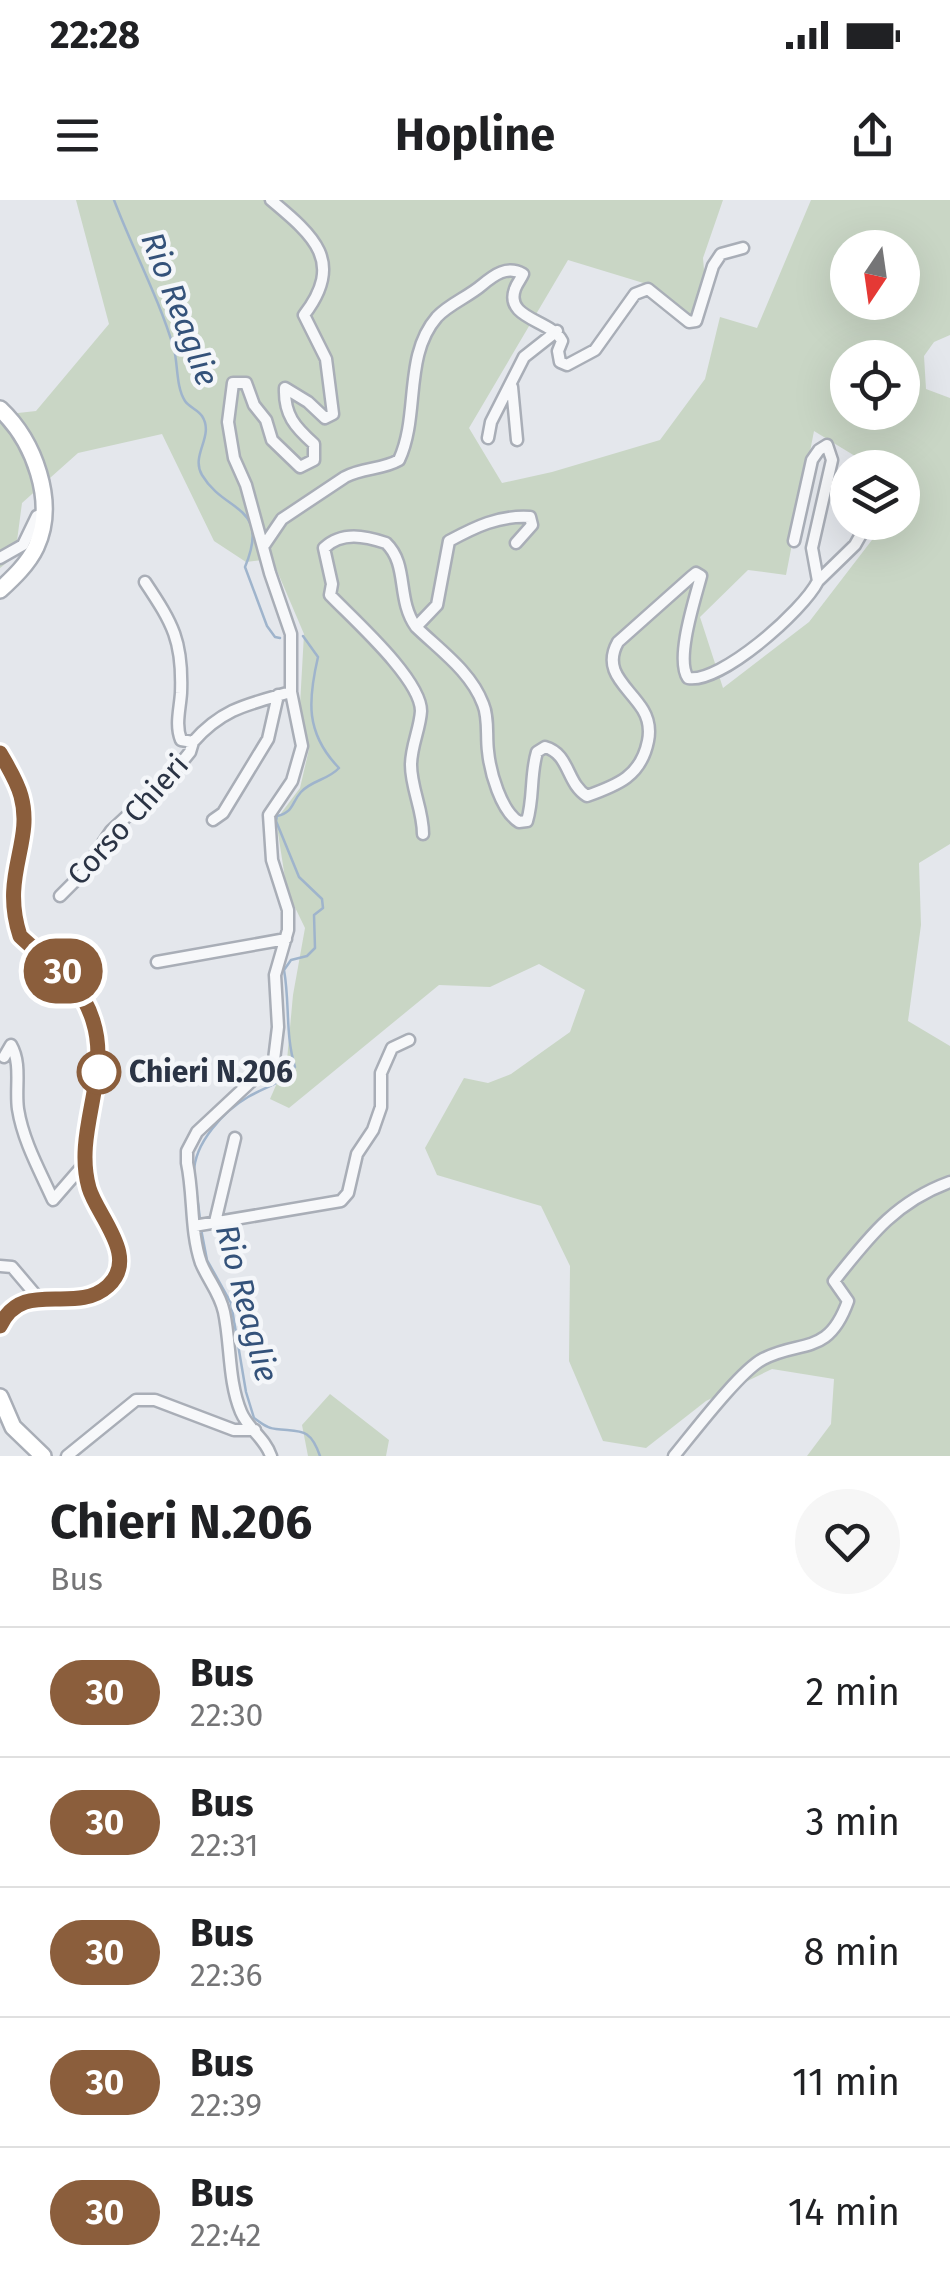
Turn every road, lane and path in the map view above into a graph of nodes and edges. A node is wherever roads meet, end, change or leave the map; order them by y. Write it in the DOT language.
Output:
graph roads {
  1 [pos="272,200"];
  2 [pos="742,248"];
  3 [pos="558,332"];
  4 [pos="512,386"];
  5 [pos="0,409"];
  6 [pos="488,438"];
  7 [pos="518,440"];
  8 [pos="45,514"];
  9 [pos="858,540"];
  10 [pos="794,541"];
  11 [pos="516,543"];
  12 [pos="264,545"];
  13 [pos="0,558"];
  14 [pos="145,582"];
  15 [pos="818,582"];
  16 [pos="0,590"];
  17 [pos="416,628"];
  18 [pos="291,692"];
  19 [pos="278,696"];
  20 [pos="194,742"];
  21 [pos="0,754"];
  22 [pos="213,820"];
  23 [pos="423,834"];
  24 [pos="60,896"];
  25 [pos="286,939"];
  26 [pos="157,962"];
  27 [pos="409,1040"];
  28 [pos="4,1057"];
  29 [pos="235,1138"];
  30 [pos="86,1162"];
  31 [pos="950,1182"];
  32 [pos="203,1225"];
  33 [pos="0,1266"];
  34 [pos="41,1300"];
  35 [pos="0,1326"];
  36 [pos="0,1396"];
  37 [pos="255,1430"];
  38 [pos="43,1456"];
  39 [pos="66,1456"];
  40 [pos="271,1456"];
  41 [pos="674,1456"];
  1 -- 12 [label="street"];
  2 -- 3 [label="street"];
  3 -- 4 [label="street"];
  3 -- 12 [label="street"];
  4 -- 6 [label="street"];
  4 -- 7 [label="street"];
  5 -- 8 [label="main road"];
  8 -- 13 [label="street"];
  8 -- 16 [label="main road"];
  9 -- 15 [label="street"];
  10 -- 15 [label="street"];
  11 -- 17 [label="street"];
  12 -- 18 [label="street"];
  14 -- 20 [label="street"];
  15 -- 17 [label="street"];
  17 -- 23 [label="street"];
  18 -- 19 [label="street, Corso Chieri"];
  18 -- 25 [label="street"];
  19 -- 20 [label="street, Corso Chieri"];
  19 -- 22 [label="street"];
  20 -- 24 [label="street, Corso Chieri"];
  21 -- 30 [label="main road"];
  25 -- 26 [label="street"];
  25 -- 32 [label="street"];
  27 -- 32 [label="street"];
  28 -- 30 [label="street"];
  29 -- 32 [label="street"];
  30 -- 34 [label="main road"];
  31 -- 41 [label="street"];
  32 -- 37 [label="street"];
  33 -- 34 [label="street"];
  34 -- 35 [label="main road"];
  36 -- 38 [label="main road"];
  37 -- 39 [label="street"];
  37 -- 40 [label="street"];
}
